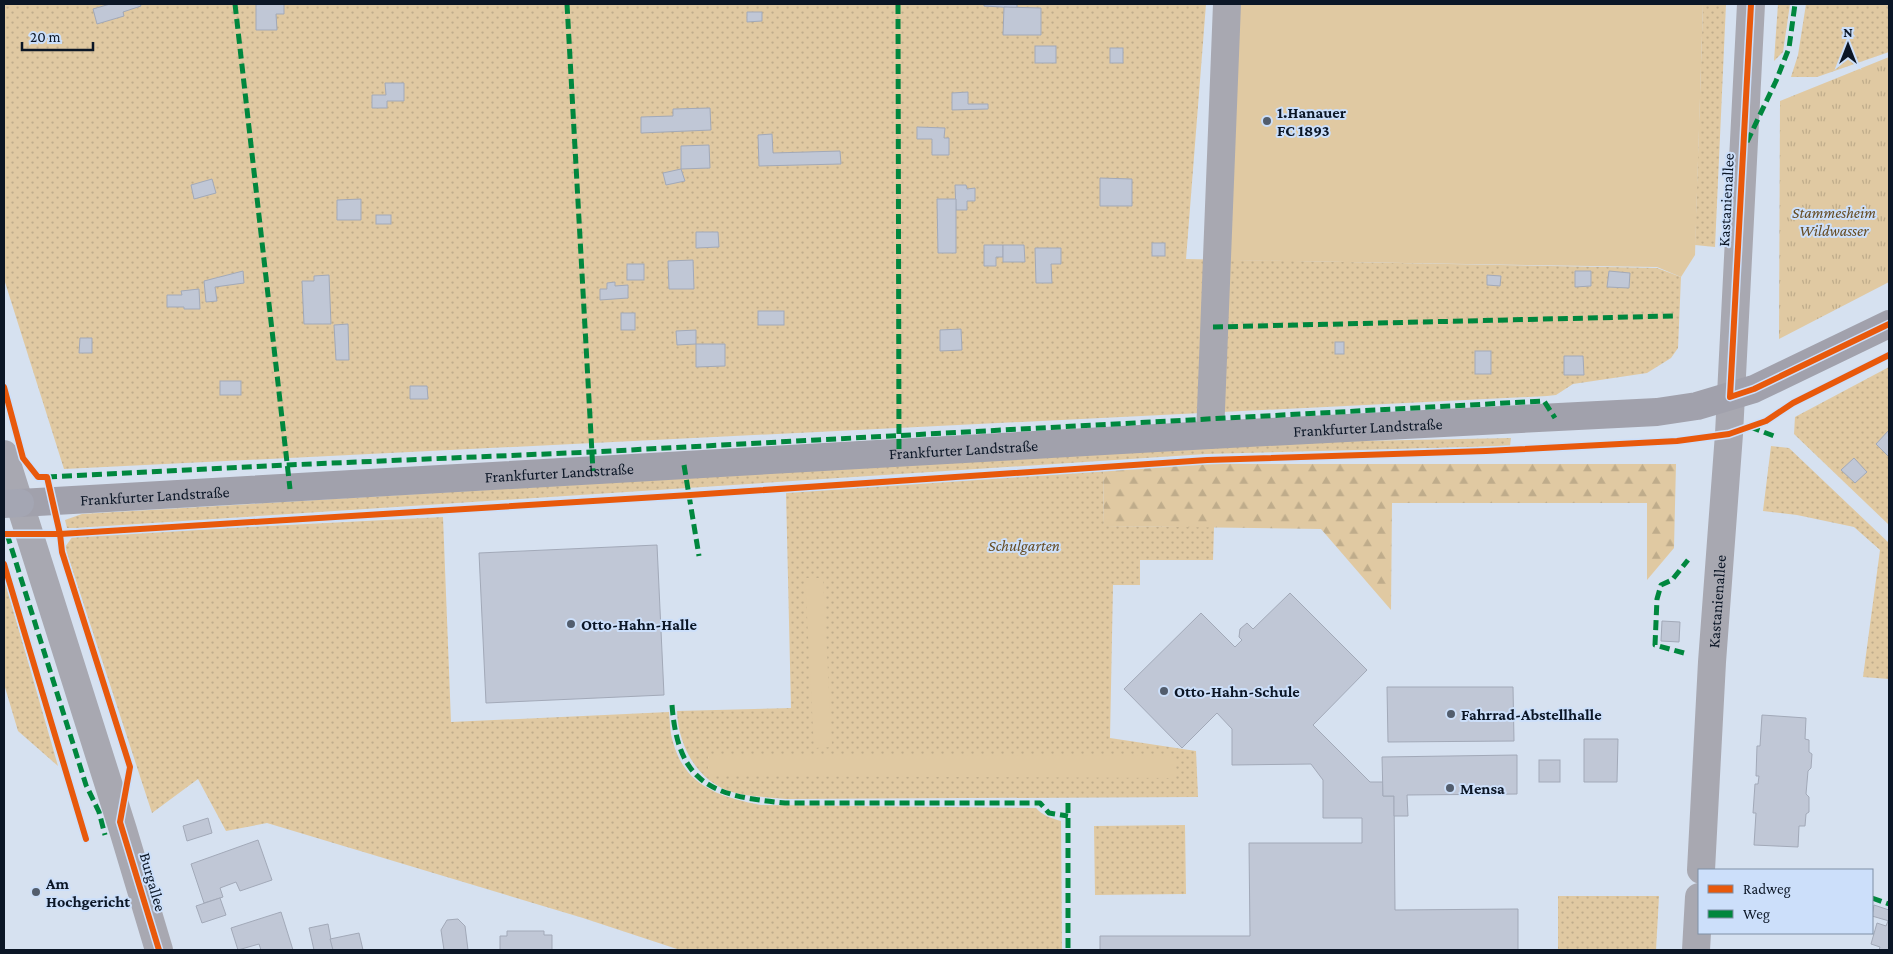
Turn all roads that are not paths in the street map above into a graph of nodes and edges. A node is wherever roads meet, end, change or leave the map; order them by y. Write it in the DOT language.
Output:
graph roads {
  1 [pos="1227,4"];
  2 [pos="1752,4"];
  3 [pos="1889,324"];
  4 [pos="1730,397"];
  5 [pos="1210,435"];
  6 [pos="4,454"];
  7 [pos="12,504"];
  8 [pos="1701,869"];
  9 [pos="1698,915"];
  10 [pos="159,950"];
  11 [pos="1696,950"];
  1 -- 5 [label="street"];
  2 -- 4 [label="street, Kastanienallee"];
  3 -- 4 [label="main road, Frankfurter Landstraße"];
  4 -- 5 [label="main road, Frankfurter Landstraße"];
  4 -- 8 [label="street, Kastanienallee"];
  5 -- 7 [label="main road, Frankfurter Landstraße"];
  6 -- 7 [label="street, Burgallee"];
  7 -- 10 [label="street, Burgallee"];
  9 -- 11 [label="street"];
}
